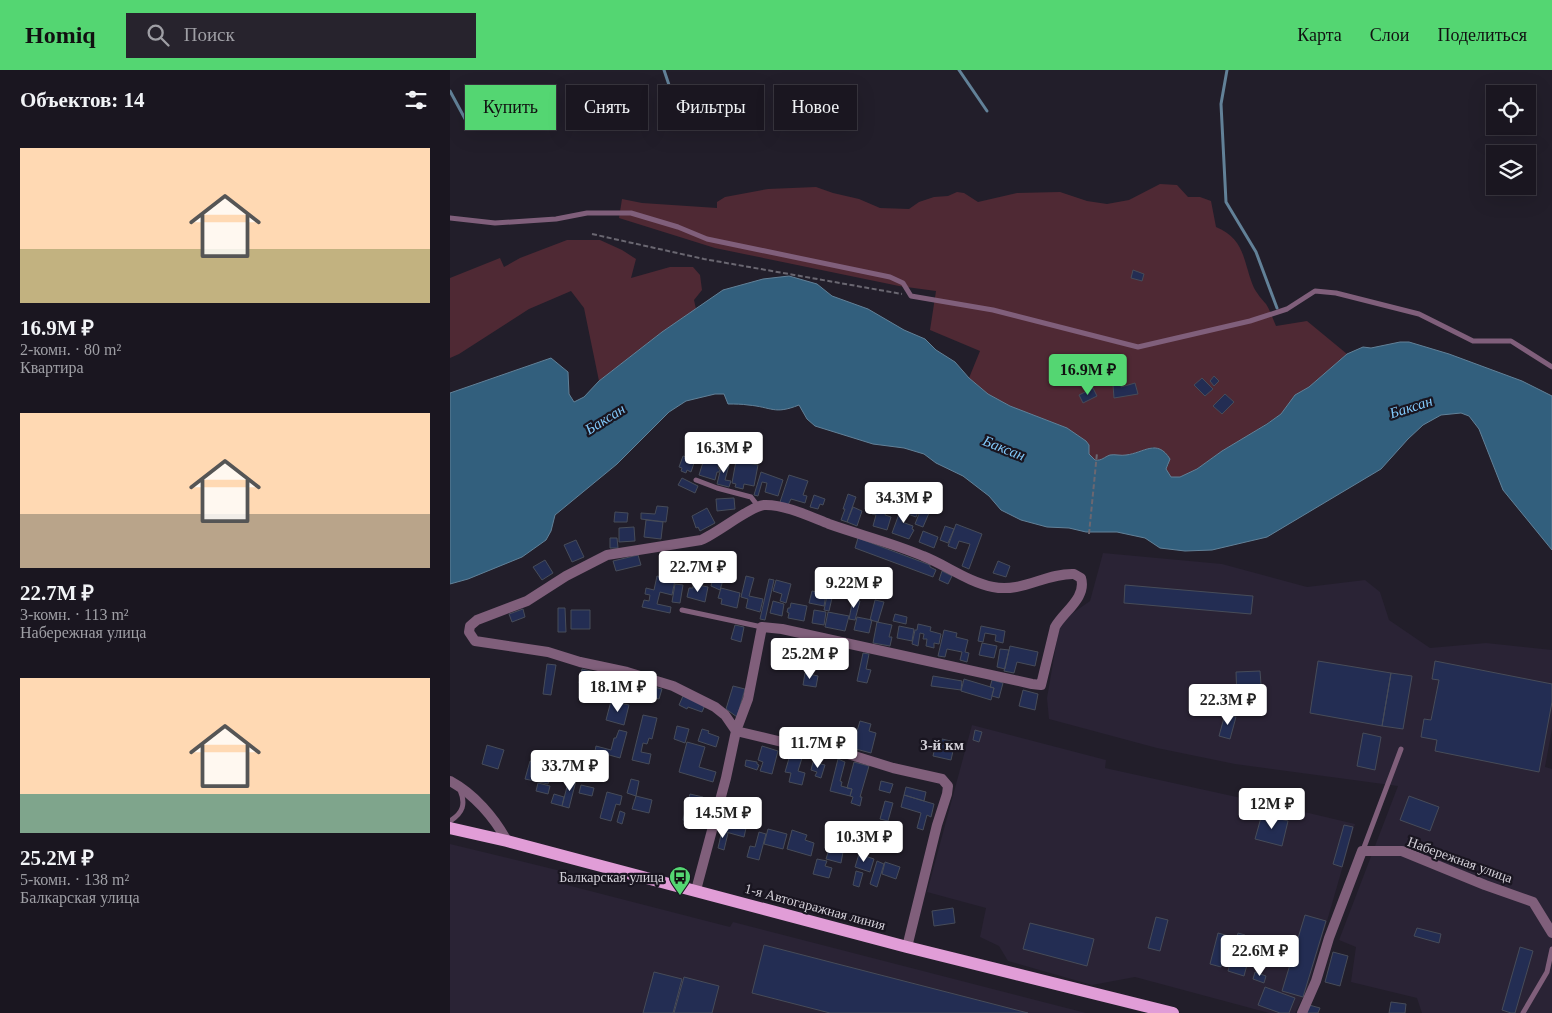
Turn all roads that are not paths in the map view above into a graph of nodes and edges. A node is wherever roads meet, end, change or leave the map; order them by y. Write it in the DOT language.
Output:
graph roads {
  1 [pos="450,218"];
  2 [pos="1552,367"];
  3 [pos="696,480"];
  4 [pos="759,507"];
  5 [pos="682,610"];
  6 [pos="762,627"];
  7 [pos="736,731"];
  8 [pos="1401,749"];
  9 [pos="454,783"];
  10 [pos="450,821"];
  11 [pos="450,828"];
  12 [pos="507,841"];
  13 [pos="1362,851"];
  14 [pos="696,890"];
  15 [pos="1552,933"];
  16 [pos="907,947"];
  17 [pos="1552,948"];
  18 [pos="1173,1013"];
  19 [pos="1302,1013"];
  20 [pos="1523,1013"];
  1 -- 2 [label="lane"];
  3 -- 4 [label="lane"];
  4 -- 6 [label="street"];
  4 -- 7 [label="street"];
  5 -- 6 [label="lane"];
  6 -- 7 [label="street"];
  7 -- 14 [label="street"];
  7 -- 16 [label="street"];
  8 -- 13 [label="lane"];
  9 -- 10 [label="lane"];
  9 -- 12 [label="street"];
  11 -- 12 [label="main road, 1-я Автогаражная линия"];
  12 -- 14 [label="main road, 1-я Автогаражная линия"];
  13 -- 15 [label="street, Набережная улица"];
  13 -- 19 [label="street"];
  14 -- 16 [label="main road, 1-я Автогаражная линия"];
  16 -- 18 [label="main road, 1-я Автогаражная линия"];
  17 -- 20 [label="lane"];
}
